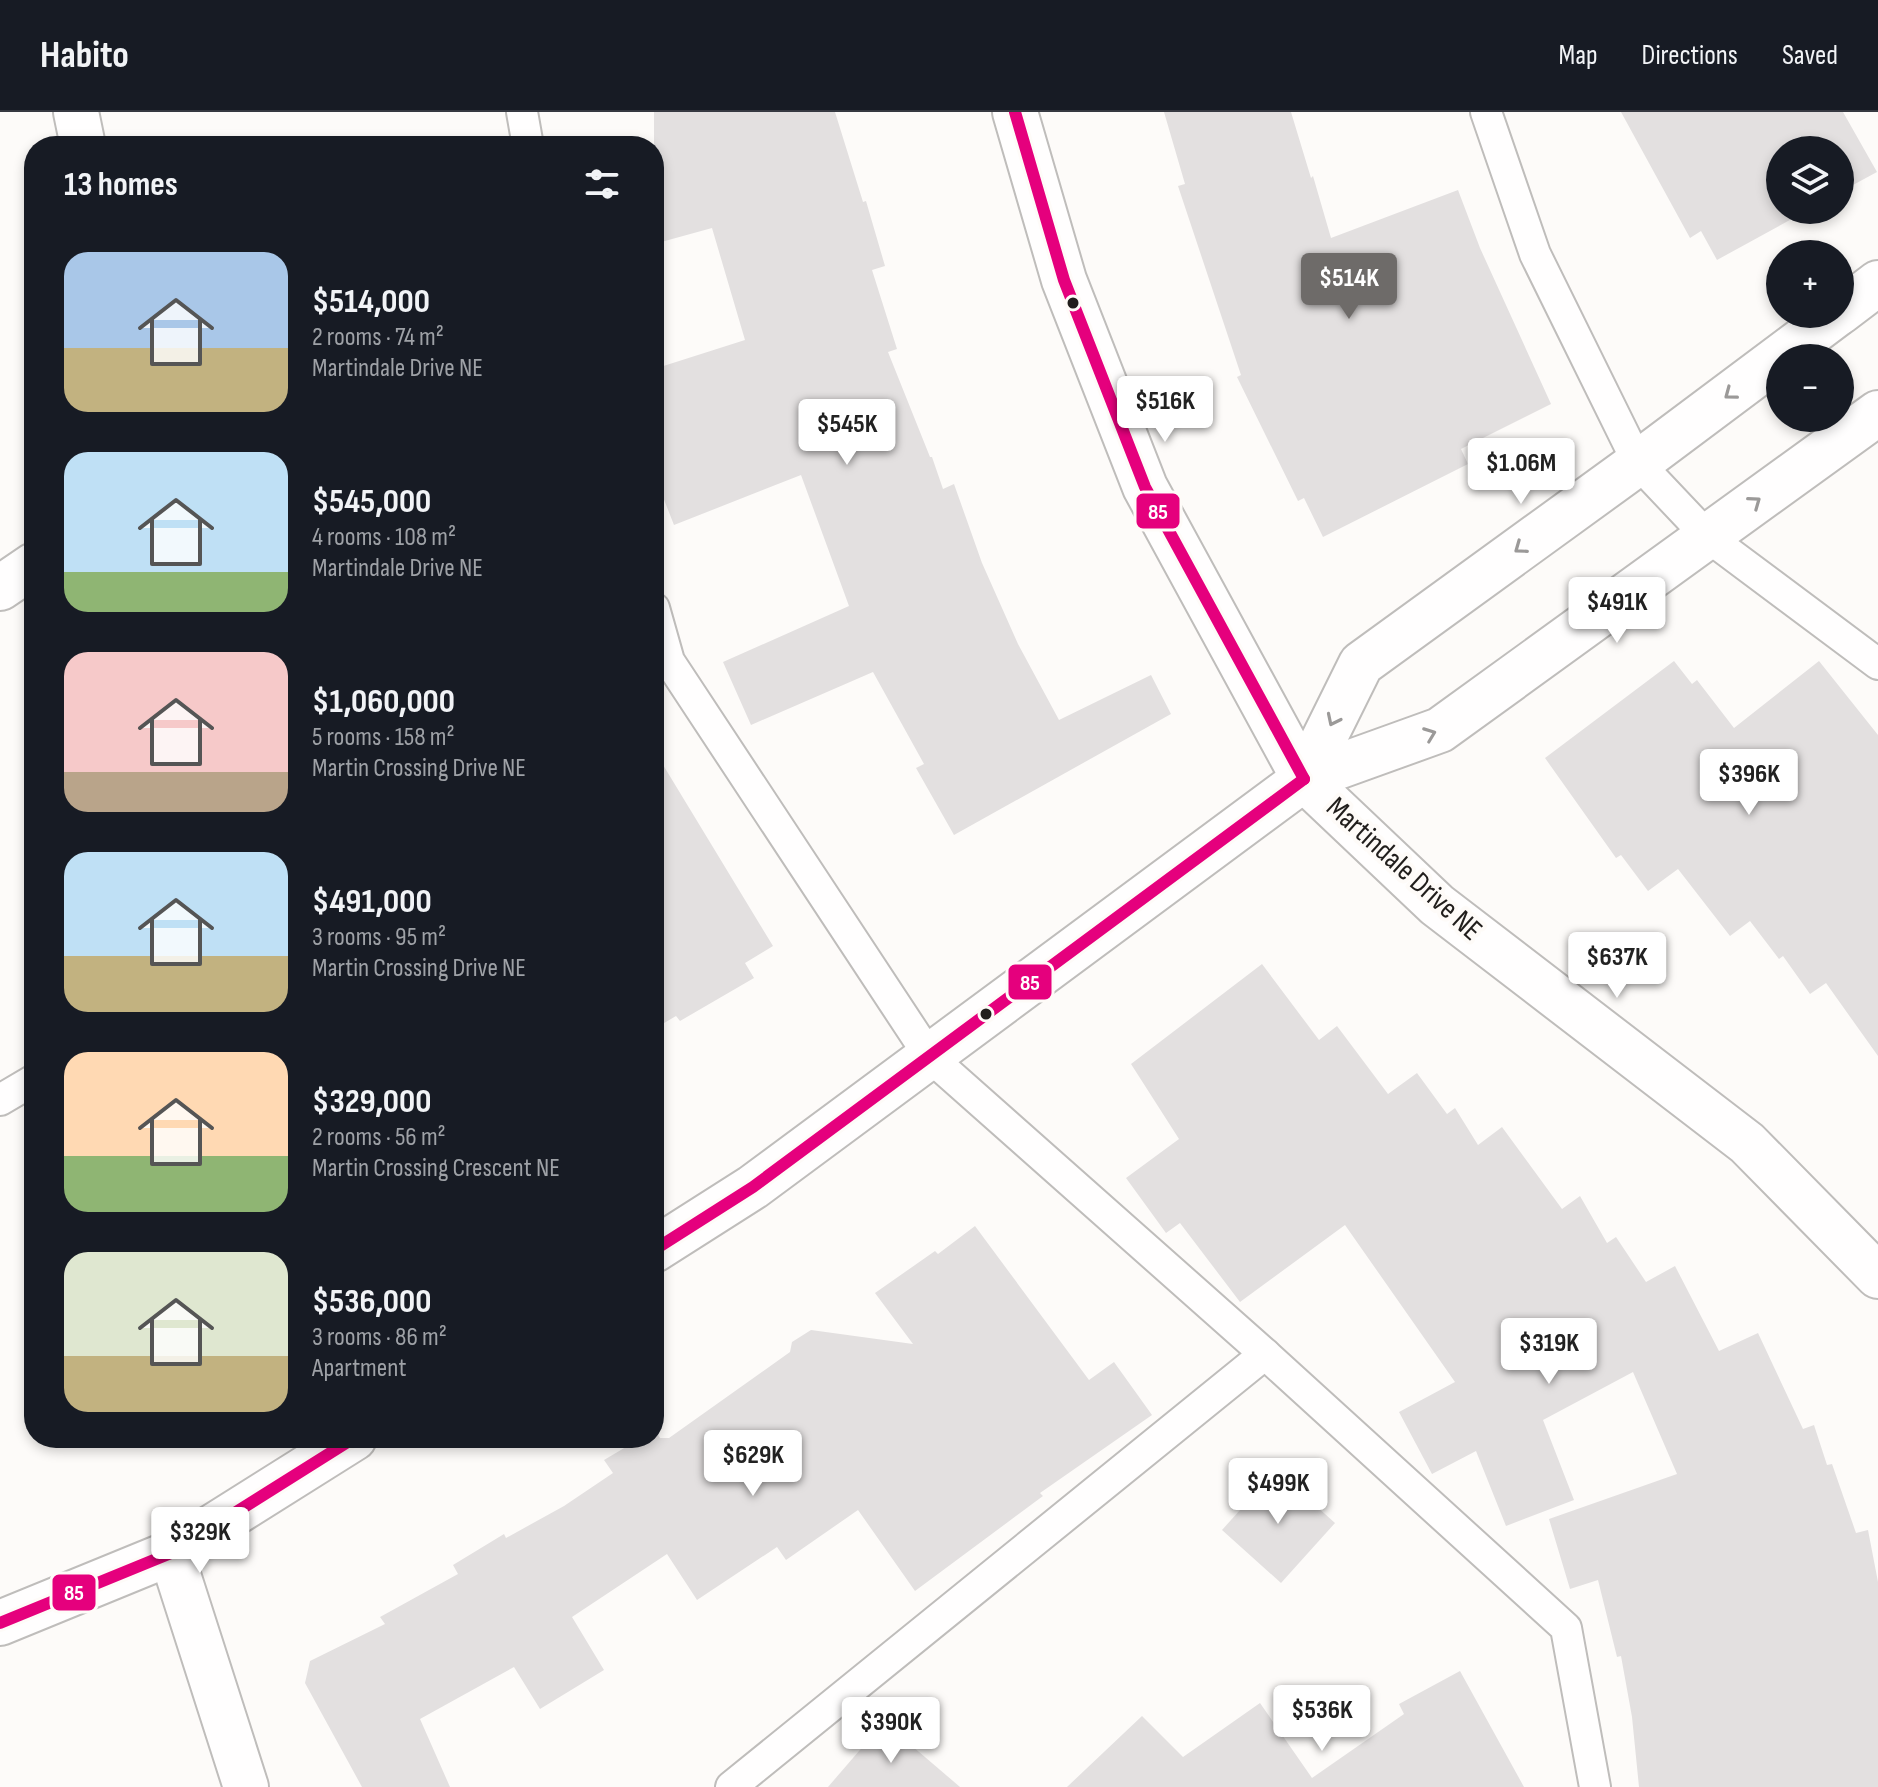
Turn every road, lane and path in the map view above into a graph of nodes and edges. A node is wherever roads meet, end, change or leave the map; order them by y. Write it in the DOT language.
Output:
graph roads {
  1 [pos="76,112"];
  2 [pos="522,112"];
  3 [pos="1015,112"];
  4 [pos="1486,112"];
  5 [pos="81,136"];
  6 [pos="526,136"];
  7 [pos="1878,283"];
  8 [pos="1854,301"];
  9 [pos="1819,328"];
  10 [pos="1878,413"];
  11 [pos="1638,463"];
  12 [pos="1708,537"];
  13 [pos="24,572"];
  14 [pos="0,588"];
  15 [pos="1878,664"];
  16 [pos="664,670"];
  17 [pos="1304,779"];
  18 [pos="930,1057"];
  19 [pos="24,1086"];
  20 [pos="0,1100"];
  21 [pos="664,1244"];
  22 [pos="1878,1276"];
  23 [pos="1265,1354"];
  24 [pos="338,1448"];
  25 [pos="171,1553"];
  26 [pos="0,1623"];
  27 [pos="246,1787"];
  28 [pos="731,1787"];
  29 [pos="1595,1787"];
  1 -- 5 [label="street"];
  2 -- 6 [label="lane"];
  3 -- 17 [label="street, Martindale Drive NE"];
  4 -- 11 [label="lane"];
  7 -- 8 [label="street"];
  9 -- 11 [label="street, one-way"];
  12 -- 10 [label="street, one-way"];
  11 -- 12 [label="lane"];
  11 -- 17 [label="street, one-way"];
  12 -- 15 [label="lane"];
  17 -- 12 [label="street, one-way"];
  13 -- 14 [label="street"];
  16 -- 18 [label="lane"];
  17 -- 18 [label="street"];
  17 -- 22 [label="street, Martindale Drive NE"];
  18 -- 21 [label="street"];
  18 -- 23 [label="lane"];
  19 -- 20 [label="lane"];
  23 -- 28 [label="lane"];
  23 -- 29 [label="lane"];
  24 -- 25 [label="street"];
  25 -- 26 [label="street"];
  25 -- 27 [label="street"];
}
